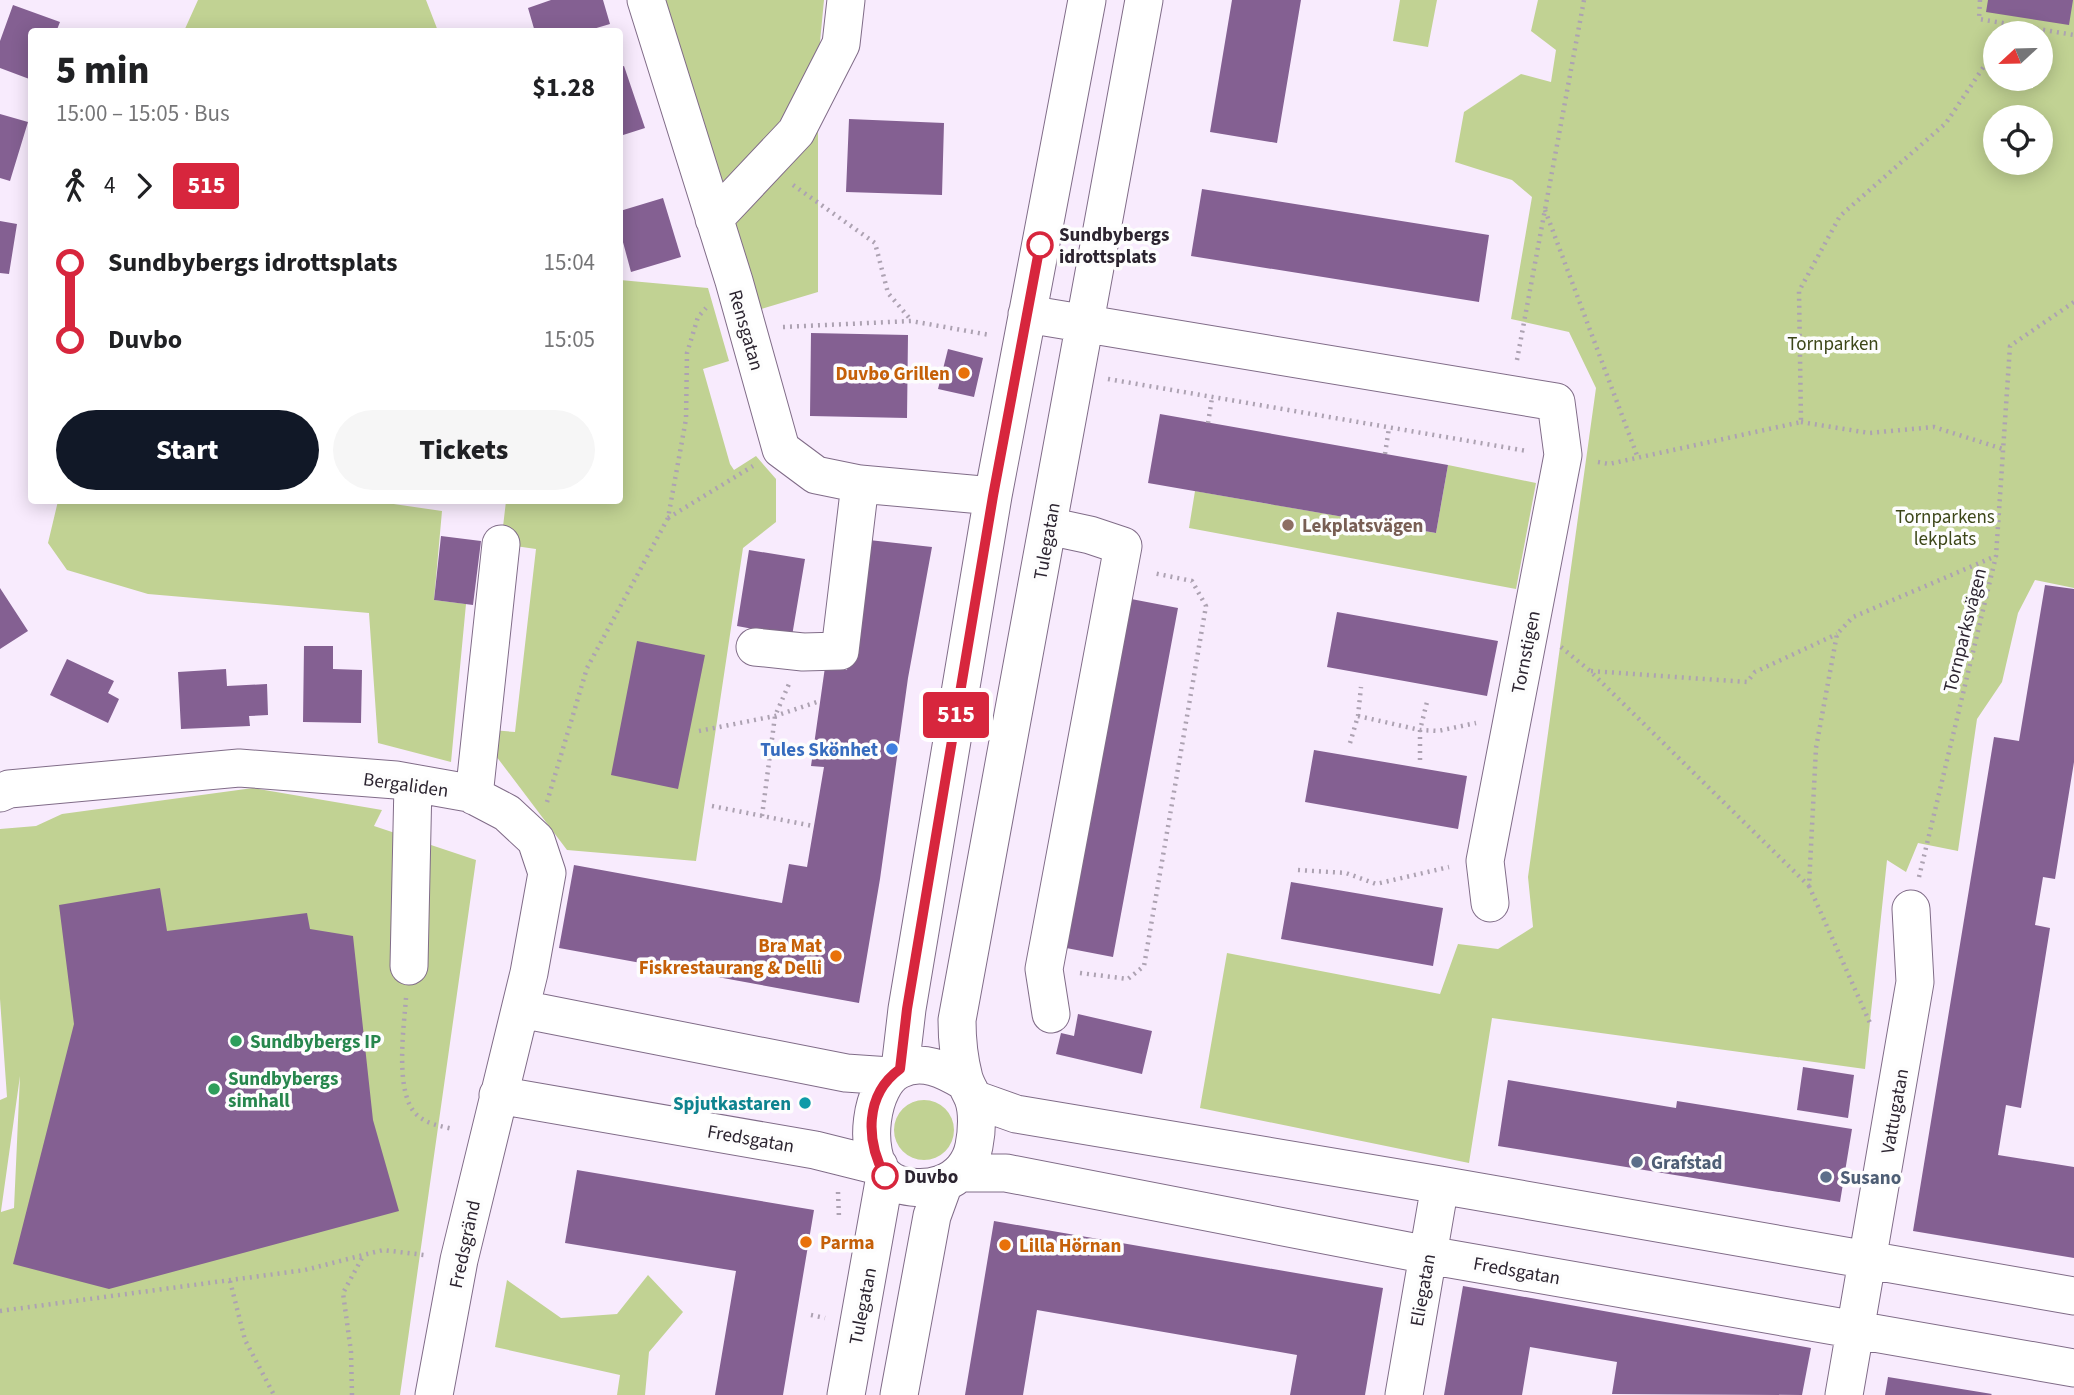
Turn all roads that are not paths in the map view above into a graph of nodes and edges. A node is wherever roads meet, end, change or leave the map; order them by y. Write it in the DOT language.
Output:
graph roads {
  1 [pos="646,0"];
  2 [pos="846,0"];
  3 [pos="1087,0"];
  4 [pos="1144,0"];
  5 [pos="714,219"];
  6 [pos="1085,323"];
  7 [pos="1014,326"];
  8 [pos="860,484"];
  9 [pos="993,496"];
  10 [pos="1048,526"];
  11 [pos="501,544"];
  12 [pos="755,647"];
  13 [pos="413,783"];
  14 [pos="3,784"];
  15 [pos="474,796"];
  16 [pos="1490,903"];
  17 [pos="1911,909"];
  18 [pos="409,966"];
  19 [pos="521,1009"];
  20 [pos="1051,1014"];
  21 [pos="895,1072"];
  22 [pos="969,1091"];
  23 [pos="498,1095"];
  24 [pos="882,1171"];
  25 [pos="952,1178"];
  26 [pos="1440,1185"];
  27 [pos="1428,1255"];
  28 [pos="1868,1260"];
  29 [pos="2074,1296"];
  30 [pos="1856,1328"];
  31 [pos="2074,1368"];
  32 [pos="434,1395"];
  33 [pos="846,1395"];
  34 [pos="899,1395"];
  35 [pos="1404,1395"];
  36 [pos="1844,1395"];
  1 -- 5 [label="street, Rensgatan"];
  2 -- 5 [label="street"];
  3 -- 7 [label="street, Tulegatan"];
  4 -- 6 [label="street, Tulegatan"];
  5 -- 8 [label="street, Rensgatan"];
  6 -- 7 [label="street"];
  6 -- 10 [label="street, Tulegatan"];
  6 -- 16 [label="street, Tornstigen"];
  7 -- 9 [label="street, Tulegatan"];
  8 -- 9 [label="street"];
  8 -- 12 [label="street"];
  9 -- 21 [label="street, Tulegatan"];
  10 -- 20 [label="street"];
  10 -- 22 [label="street, Tulegatan"];
  11 -- 15 [label="street"];
  13 -- 14 [label="street, Bergaliden"];
  13 -- 15 [label="street, Bergaliden"];
  13 -- 18 [label="street"];
  15 -- 19 [label="street, Bergaliden"];
  17 -- 28 [label="street, Vattugatan"];
  19 -- 21 [label="street"];
  19 -- 23 [label="street, Bergaliden"];
  21 -- 22 [label="street"];
  21 -- 24 [label="street, Tulegatan"];
  22 -- 25 [label="street, Tulegatan"];
  22 -- 26 [label="street"];
  23 -- 24 [label="street, Fredsgatan"];
  23 -- 32 [label="street, Fredsgränd"];
  24 -- 25 [label="street"];
  24 -- 33 [label="street, Tulegatan"];
  25 -- 27 [label="street, Fredsgatan"];
  25 -- 34 [label="street, Tulegatan"];
  26 -- 27 [label="street, Eliegatan"];
  26 -- 28 [label="street"];
  27 -- 30 [label="street, Fredsgatan"];
  27 -- 35 [label="street, Eliegatan"];
  28 -- 29 [label="street"];
  28 -- 30 [label="street, Vattugatan"];
  30 -- 31 [label="street, Fredsgatan"];
  30 -- 36 [label="street, Vattugatan"];
}
